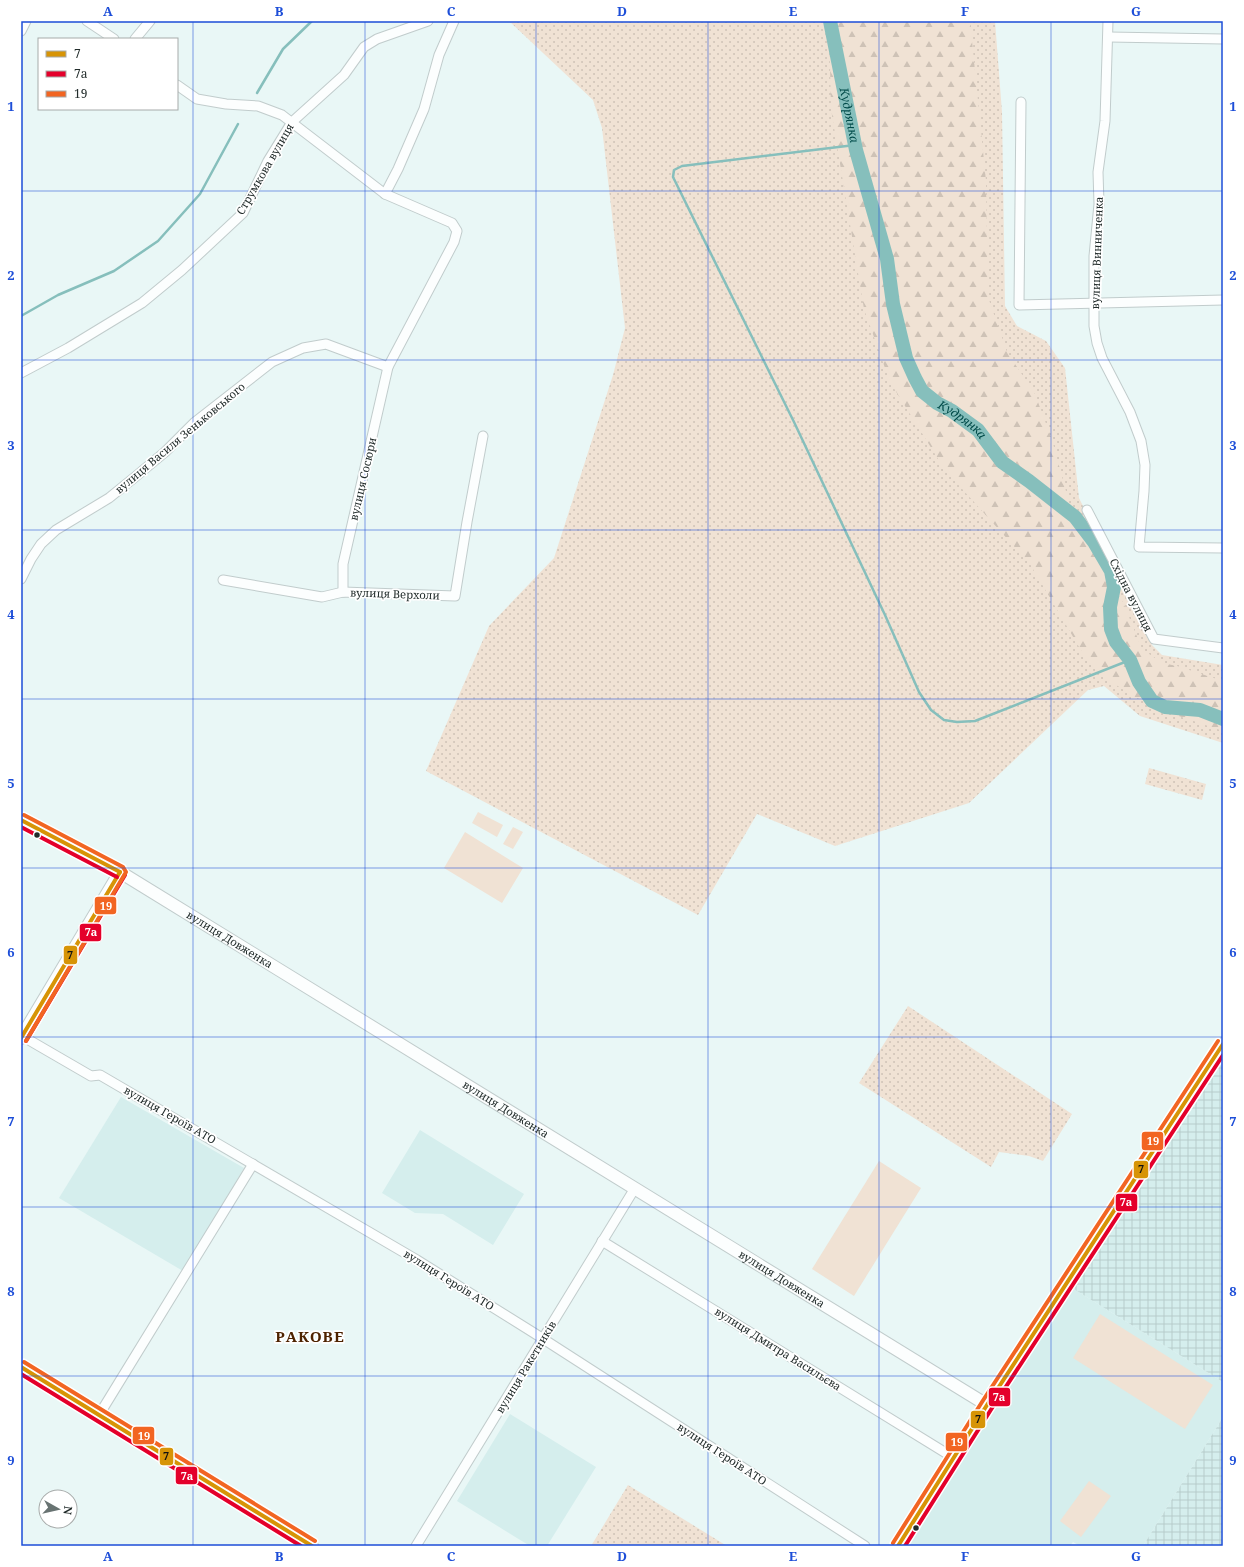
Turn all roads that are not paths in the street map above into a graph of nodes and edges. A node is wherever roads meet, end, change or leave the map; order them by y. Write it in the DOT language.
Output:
graph roads {
  1 [pos="26,21"];
  2 [pos="87,21"];
  3 [pos="150,21"];
  4 [pos="428,21"];
  5 [pos="454,21"];
  6 [pos="1108,21"];
  7 [pos="21,31"];
  8 [pos="1108,37"];
  9 [pos="112,38"];
  10 [pos="136,38"];
  11 [pos="1223,40"];
  12 [pos="178,86"];
  13 [pos="1021,102"];
  14 [pos="292,122"];
  15 [pos="385,194"];
  16 [pos="1223,300"];
  17 [pos="1095,303"];
  18 [pos="388,367"];
  19 [pos="21,373"];
  20 [pos="484,436"];
  21 [pos="1087,510"];
  22 [pos="1223,548"];
  23 [pos="21,579"];
  24 [pos="223,580"];
  25 [pos="343,592"];
  26 [pos="1223,648"];
  27 [pos="21,820"];
  28 [pos="120,872"];
  29 [pos="22,1037"];
  30 [pos="1223,1044"];
  31 [pos="253,1164"];
  32 [pos="635,1188"];
  33 [pos="602,1241"];
  34 [pos="543,1339"];
  35 [pos="21,1367"];
  36 [pos="987,1405"];
  37 [pos="99,1415"];
  38 [pos="954,1458"];
  39 [pos="312,1546"];
  40 [pos="416,1546"];
  41 [pos="865,1546"];
  42 [pos="898,1546"];
  1 -- 7 [label="street"];
  2 -- 9 [label="street"];
  3 -- 10 [label="street"];
  4 -- 14 [label="street, Струмкова вулиця"];
  5 -- 15 [label="street"];
  6 -- 8 [label="street, вулиця Винниченка"];
  8 -- 11 [label="street"];
  8 -- 17 [label="street, вулиця Винниченка"];
  12 -- 14 [label="street"];
  13 -- 17 [label="street"];
  14 -- 15 [label="street"];
  14 -- 19 [label="street, Струмкова вулиця"];
  15 -- 18 [label="street"];
  16 -- 17 [label="street"];
  17 -- 22 [label="street, вулиця Винниченка"];
  18 -- 23 [label="street, вулиця Василя Зеньковського"];
  18 -- 25 [label="street, вулиця Сосюри"];
  20 -- 25 [label="street, вулиця Верхоли"];
  21 -- 26 [label="street, Східна вулиця"];
  24 -- 25 [label="street, вулиця Верхоли"];
  27 -- 28 [label="street, вулиця Довженка"];
  28 -- 29 [label="street"];
  28 -- 32 [label="street, вулиця Довженка"];
  29 -- 31 [label="street, вулиця Героїв АТО"];
  30 -- 36 [label="street"];
  31 -- 34 [label="street, вулиця Героїв АТО"];
  31 -- 37 [label="street"];
  32 -- 33 [label="street, вулиця Ракетників"];
  32 -- 36 [label="street, вулиця Довженка"];
  33 -- 34 [label="street, вулиця Ракетників"];
  33 -- 38 [label="street, вулиця Дмитра Васильєва"];
  34 -- 40 [label="street, вулиця Ракетників"];
  34 -- 41 [label="street, вулиця Героїв АТО"];
  35 -- 37 [label="street"];
  36 -- 38 [label="street"];
  37 -- 39 [label="street"];
  38 -- 42 [label="street"];
}
